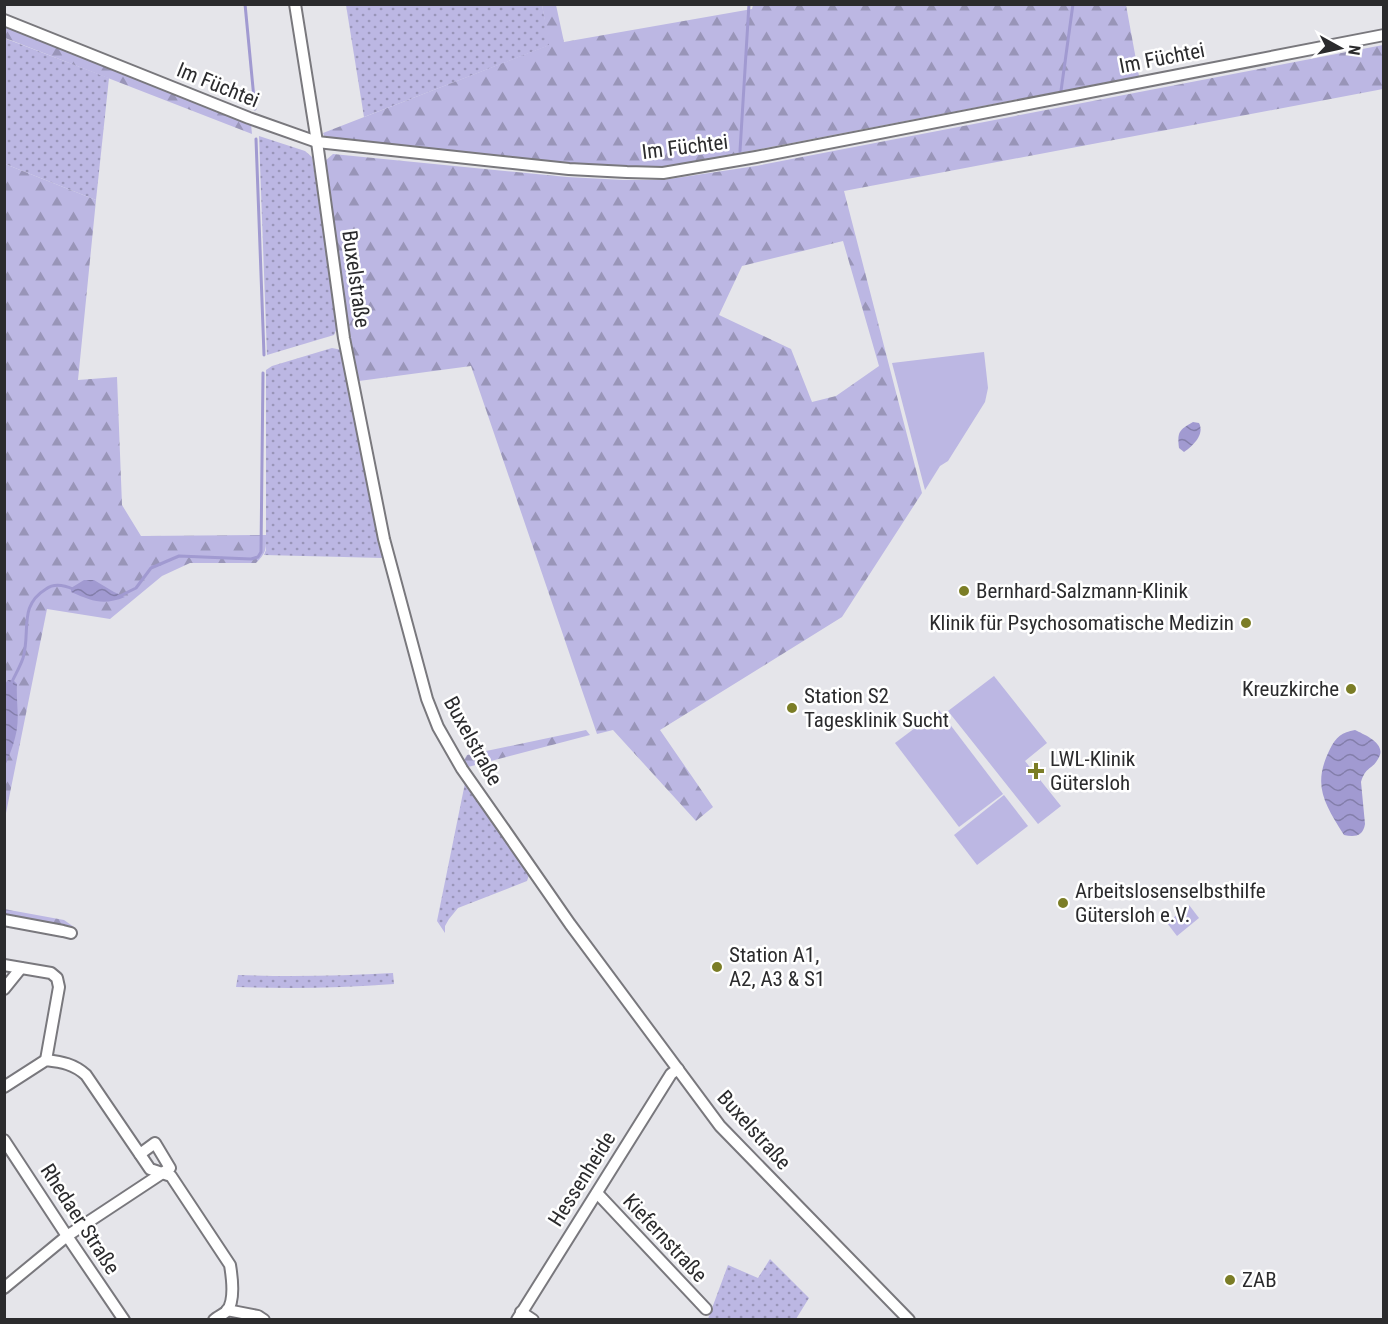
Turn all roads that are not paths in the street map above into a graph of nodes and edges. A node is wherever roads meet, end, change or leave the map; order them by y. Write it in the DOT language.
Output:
graph roads {
  1 [pos="295,4"];
  2 [pos="4,20"];
  3 [pos="1383,35"];
  4 [pos="316,142"];
  5 [pos="4,920"];
  6 [pos="71,933"];
  7 [pos="4,965"];
  8 [pos="21,968"];
  9 [pos="4,989"];
  10 [pos="46,1060"];
  11 [pos="678,1069"];
  12 [pos="4,1087"];
  13 [pos="4,1140"];
  14 [pos="140,1154"];
  15 [pos="161,1173"];
  16 [pos="597,1192"];
  17 [pos="67,1236"];
  18 [pos="4,1288"];
  19 [pos="227,1310"];
  20 [pos="706,1310"];
  21 [pos="519,1316"];
  22 [pos="124,1320"];
  23 [pos="214,1320"];
  24 [pos="264,1320"];
  25 [pos="533,1320"];
  26 [pos="909,1320"];
  1 -- 4 [label="street, Buxelstraße"];
  2 -- 4 [label="street, Im Füchtei"];
  3 -- 4 [label="street, Im Füchtei"];
  4 -- 11 [label="street, Buxelstraße"];
  5 -- 6 [label="street"];
  7 -- 8 [label="street"];
  8 -- 9 [label="street"];
  8 -- 10 [label="street"];
  10 -- 12 [label="street"];
  10 -- 14 [label="street"];
  11 -- 16 [label="street, Hessenheide"];
  11 -- 26 [label="street, Buxelstraße"];
  13 -- 17 [label="street, Rhedaer Straße"];
  14 -- 15 [label="street"];
  14 -- 15 [label="street"];
  15 -- 17 [label="street"];
  15 -- 19 [label="street"];
  16 -- 20 [label="street, Kiefernstraße"];
  16 -- 21 [label="street, Hessenheide"];
  17 -- 18 [label="street"];
  17 -- 22 [label="street, Rhedaer Straße"];
  19 -- 23 [label="street"];
  19 -- 24 [label="street"];
  21 -- 25 [label="street, Hessenheide"];
}
